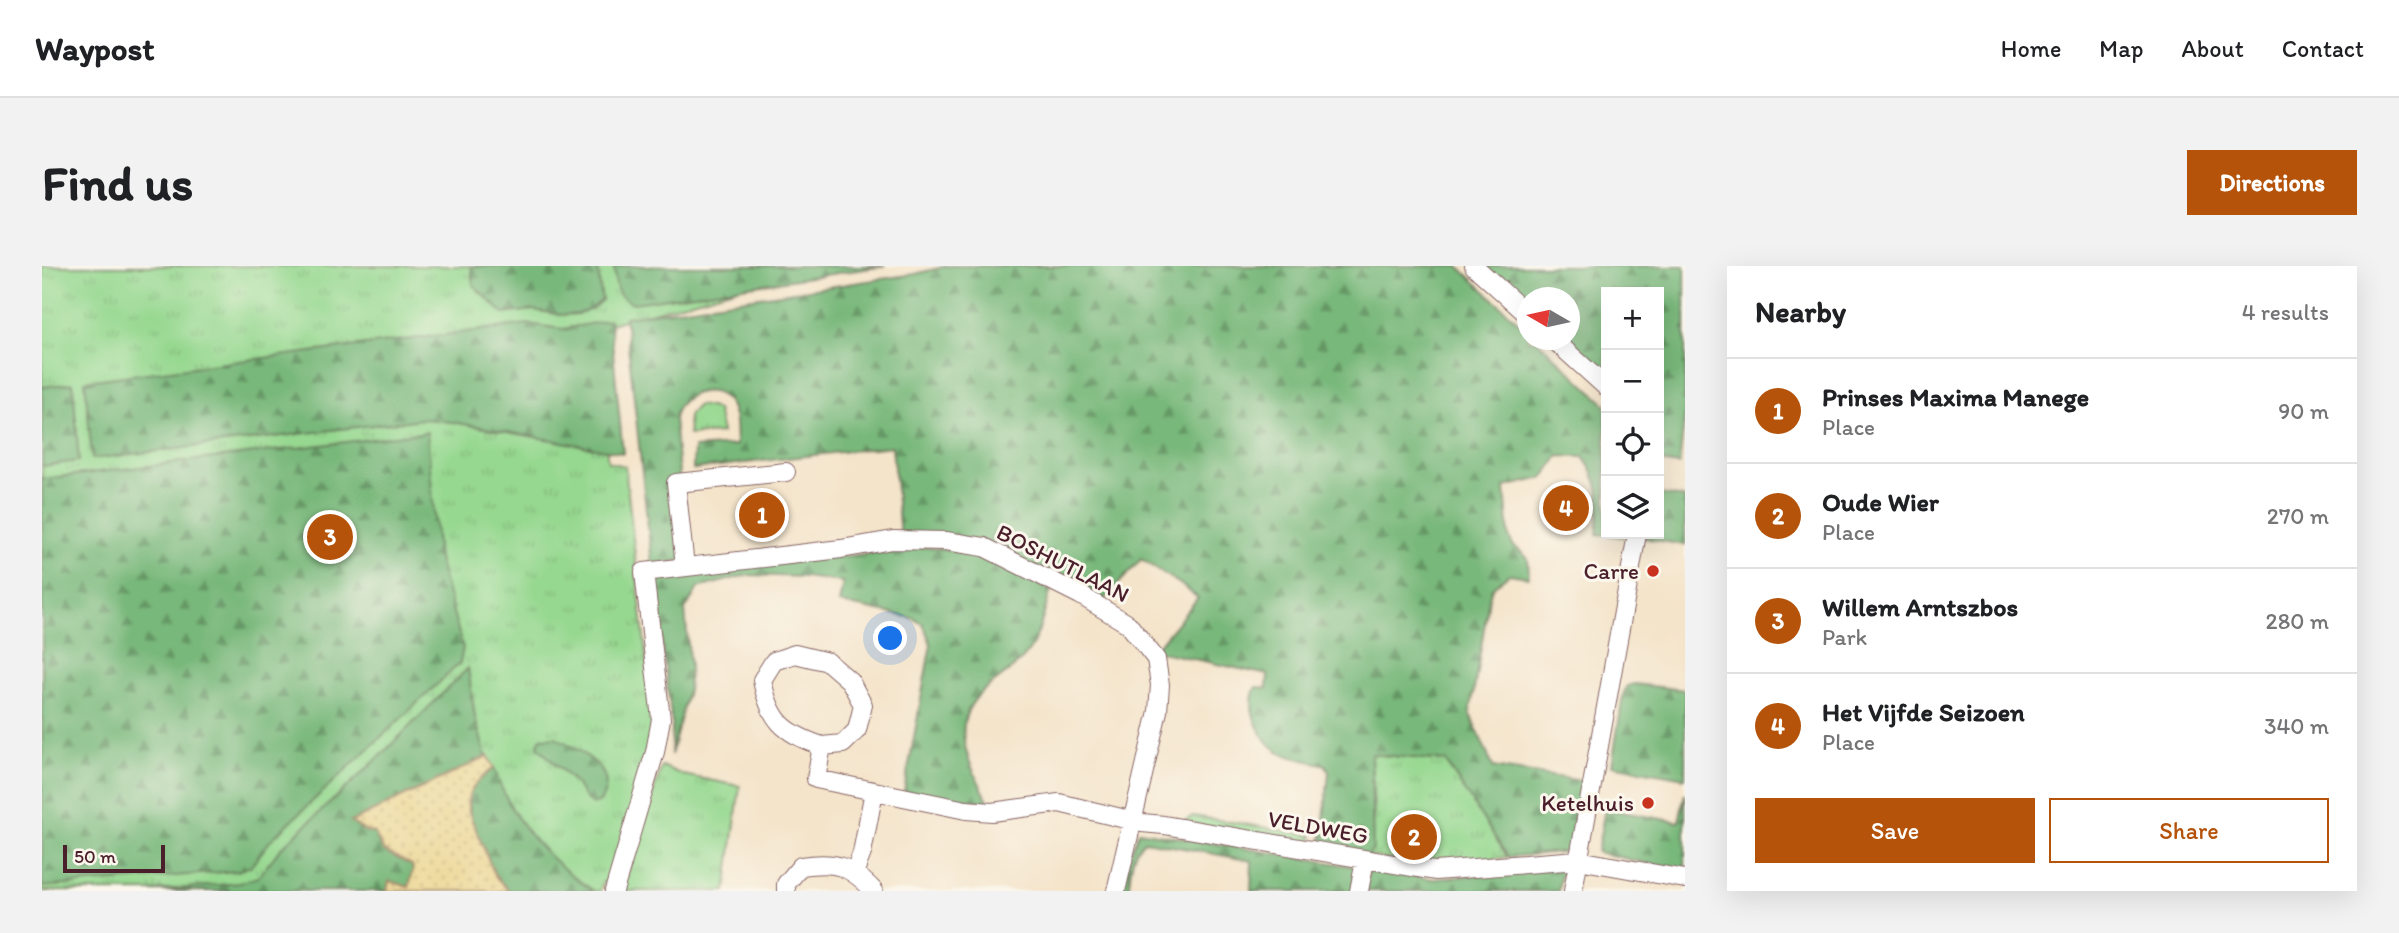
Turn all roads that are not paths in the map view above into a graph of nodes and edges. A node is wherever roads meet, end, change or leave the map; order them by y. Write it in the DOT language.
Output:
graph roads {
  1 [pos="1474,266"];
  2 [pos="1517,305"];
  3 [pos="1565,350"];
  4 [pos="1601,382"];
  5 [pos="786,472"];
  6 [pos="1636,539"];
  7 [pos="685,567"];
  8 [pos="822,746"];
  9 [pos="872,798"];
  10 [pos="1134,820"];
  11 [pos="1365,860"];
  12 [pos="1578,860"];
  13 [pos="855,871"];
  14 [pos="1673,882"];
  15 [pos="614,891"];
  16 [pos="786,891"];
  17 [pos="874,891"];
  18 [pos="1116,891"];
  19 [pos="1359,891"];
  20 [pos="1573,891"];
  1 -- 2 [label="lane"];
  3 -- 4 [label="lane"];
  5 -- 7 [label="lane"];
  6 -- 12 [label="lane"];
  7 -- 10 [label="lane, BOSHUTLAAN"];
  7 -- 15 [label="lane, BOSHUTLAAN"];
  8 -- 8 [label="lane"];
  8 -- 9 [label="lane, VELDWEG"];
  9 -- 10 [label="lane, VELDWEG"];
  9 -- 13 [label="lane"];
  10 -- 11 [label="lane, VELDWEG"];
  10 -- 18 [label="lane, BOSHUTLAAN"];
  11 -- 12 [label="lane, VELDWEG"];
  11 -- 19 [label="lane"];
  12 -- 14 [label="lane, VELDWEG"];
  12 -- 20 [label="lane"];
  13 -- 16 [label="lane"];
  13 -- 17 [label="lane"];
}
